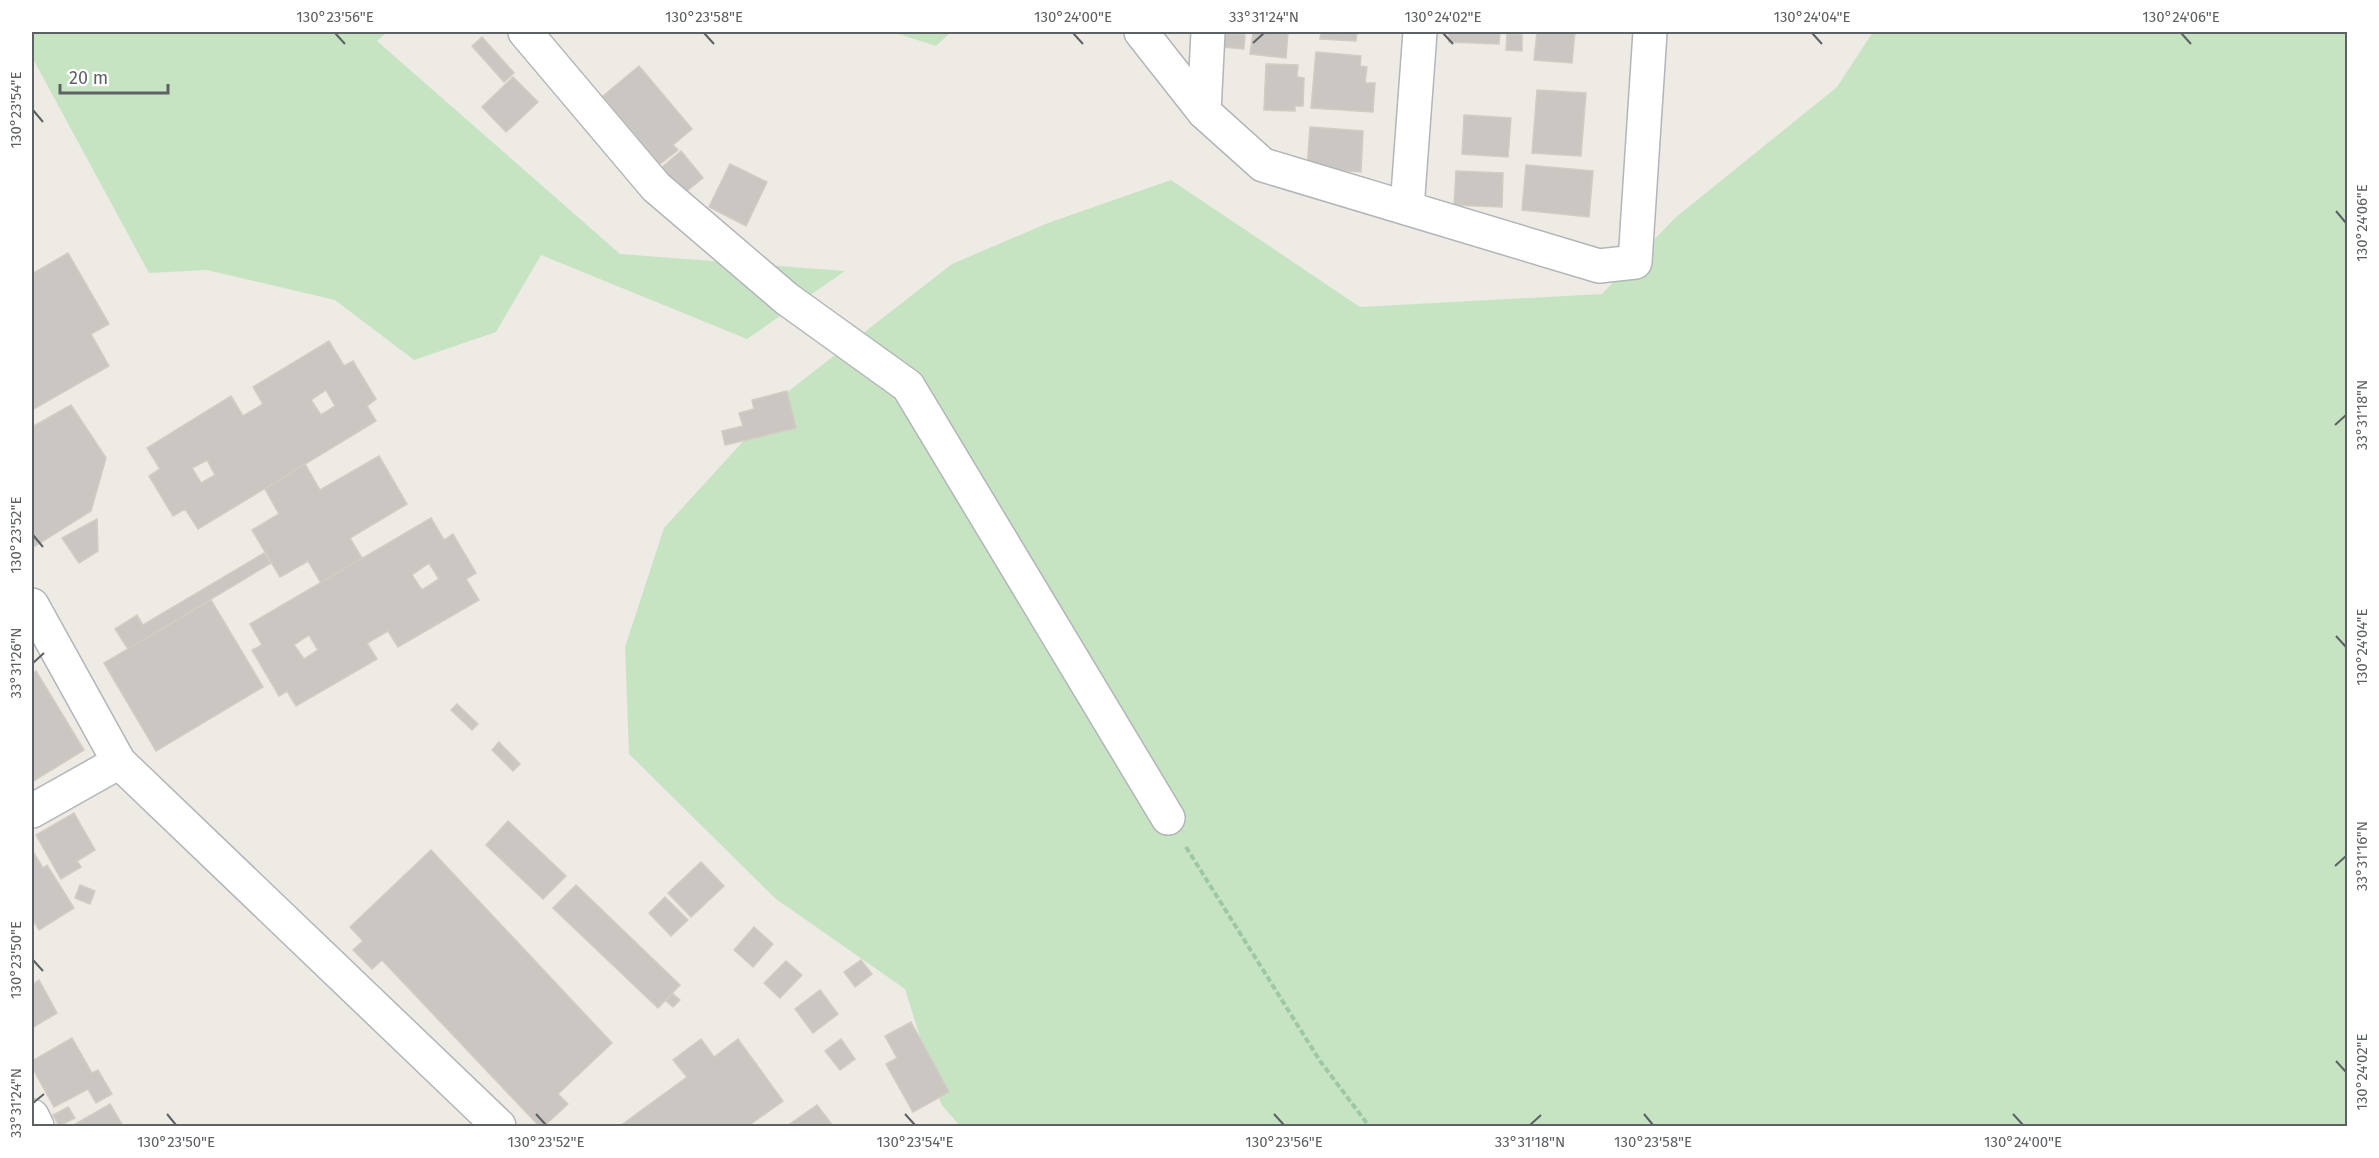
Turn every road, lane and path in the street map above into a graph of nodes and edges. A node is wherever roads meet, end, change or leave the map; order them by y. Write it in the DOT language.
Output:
graph roads {
  1 [pos="525,32"];
  2 [pos="1141,32"];
  3 [pos="1208,32"];
  4 [pos="1420,32"];
  5 [pos="1650,32"];
  6 [pos="1203,112"];
  7 [pos="1407,208"];
  8 [pos="32,605"];
  9 [pos="119,762"];
  10 [pos="32,811"];
  11 [pos="1168,818"];
  12 [pos="32,1116"];
  13 [pos="37,1126"];
  14 [pos="499,1126"];
  15 [pos="1369,1126"];
  1 -- 11 [label="street"];
  2 -- 6 [label="street"];
  3 -- 6 [label="street"];
  4 -- 7 [label="street"];
  5 -- 7 [label="street"];
  6 -- 7 [label="street"];
  8 -- 9 [label="street"];
  9 -- 10 [label="street"];
  9 -- 14 [label="street"];
  11 -- 15 [label="path"];
  12 -- 13 [label="street"];
}
